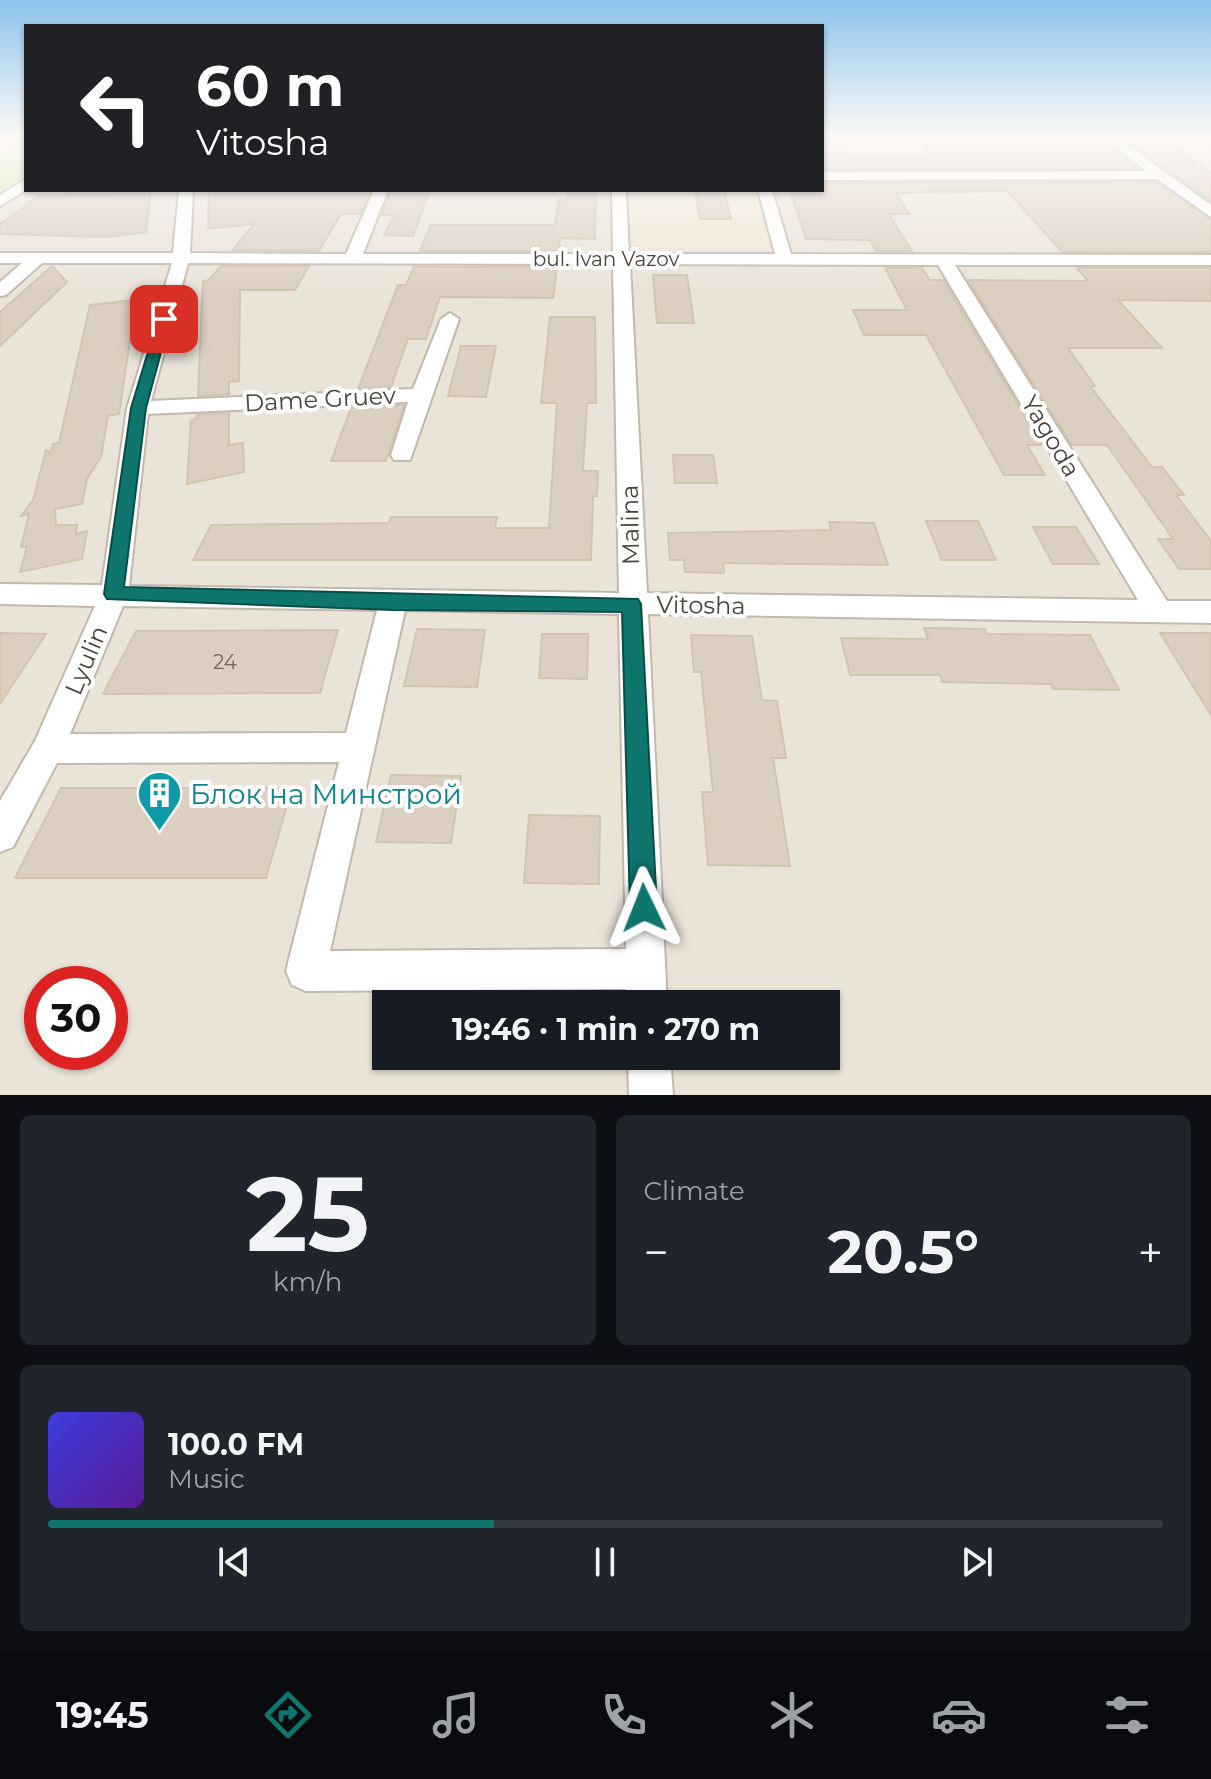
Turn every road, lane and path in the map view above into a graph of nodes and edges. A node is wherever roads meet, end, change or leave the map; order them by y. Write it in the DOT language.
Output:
graph roads {
  1 [pos="19,188"];
  2 [pos="1179,188"];
  3 [pos="186,192"];
  4 [pos="380,192"];
  5 [pos="619,192"];
  6 [pos="766,192"];
  7 [pos="0,202"];
  8 [pos="1211,212"];
  9 [pos="623,257"];
  10 [pos="0,258"];
  11 [pos="37,259"];
  12 [pos="181,260"];
  13 [pos="352,260"];
  14 [pos="944,260"];
  15 [pos="1211,260"];
  16 [pos="785,261"];
  17 [pos="0,291"];
  18 [pos="450,319"];
  19 [pos="421,395"];
  20 [pos="138,408"];
  21 [pos="402,455"];
  22 [pos="0,594"];
  23 [pos="114,594"];
  24 [pos="393,602"];
  25 [pos="632,604"];
  26 [pos="1159,612"];
  27 [pos="1211,612"];
  28 [pos="359,747"];
  29 [pos="48,749"];
  30 [pos="0,835"];
  31 [pos="647,987"];
  32 [pos="650,1070"];
  33 [pos="651,1095"];
  1 -- 7 [label="street"];
  2 -- 8 [label="street"];
  3 -- 12 [label="street, Lyulin"];
  4 -- 13 [label="street"];
  5 -- 9 [label="street, Malina"];
  6 -- 16 [label="street"];
  9 -- 13 [label="street, bul. Ivan Vazov"];
  9 -- 16 [label="street, bul. Ivan Vazov"];
  9 -- 25 [label="street, Malina"];
  10 -- 11 [label="street, bul. Ivan Vazov"];
  11 -- 12 [label="street, bul. Ivan Vazov"];
  11 -- 17 [label="street"];
  12 -- 13 [label="street, bul. Ivan Vazov"];
  12 -- 20 [label="street, Lyulin"];
  14 -- 15 [label="street, bul. Ivan Vazov"];
  14 -- 16 [label="street, bul. Ivan Vazov"];
  14 -- 26 [label="street, Yagoda"];
  18 -- 19 [label="street, Dame Gruev"];
  19 -- 20 [label="street, Dame Gruev"];
  19 -- 21 [label="street"];
  20 -- 23 [label="street, Lyulin"];
  22 -- 23 [label="street, Vitosha"];
  23 -- 24 [label="street, Vitosha"];
  23 -- 29 [label="street, Lyulin"];
  24 -- 25 [label="street, Vitosha"];
  24 -- 28 [label="street"];
  25 -- 26 [label="street, Vitosha"];
  25 -- 31 [label="street, Malina"];
  26 -- 27 [label="street, Vitosha"];
  28 -- 29 [label="street"];
  28 -- 31 [label="street"];
  29 -- 30 [label="street, Lyulin"];
  32 -- 33 [label="street"];
}
